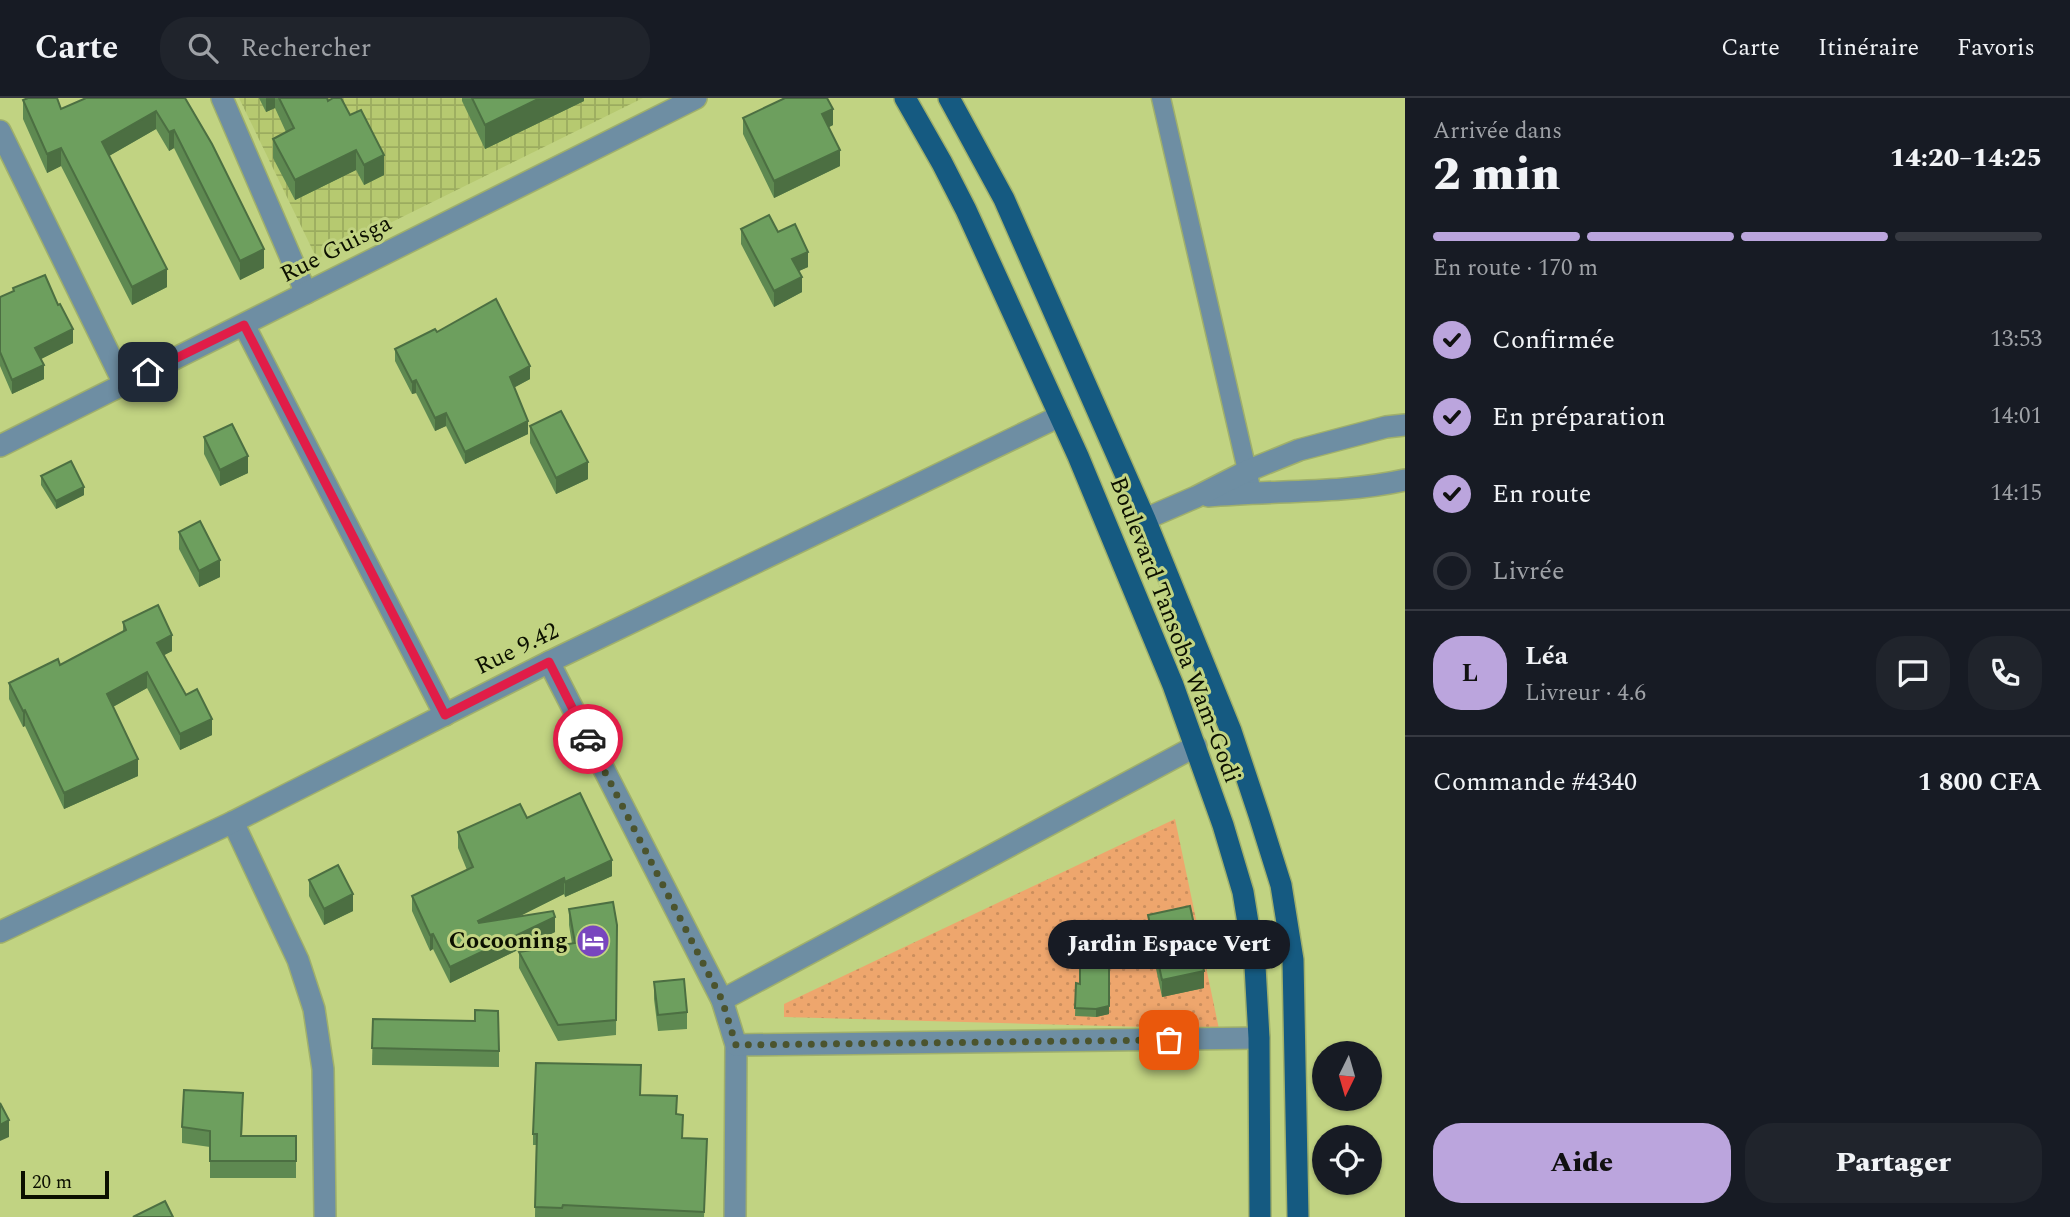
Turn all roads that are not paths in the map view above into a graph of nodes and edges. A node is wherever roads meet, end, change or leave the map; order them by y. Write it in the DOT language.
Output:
graph roads {
  1 [pos="222,98"];
  2 [pos="696,98"];
  3 [pos="905,98"];
  4 [pos="949,98"];
  5 [pos="1161,98"];
  6 [pos="0,131"];
  7 [pos="306,293"];
  8 [pos="244,325"];
  9 [pos="124,384"];
  10 [pos="1060,416"];
  11 [pos="1405,425"];
  12 [pos="0,446"];
  13 [pos="1405,480"];
  14 [pos="1249,482"];
  15 [pos="1145,519"];
  16 [pos="549,662"];
  17 [pos="445,715"];
  18 [pos="1196,746"];
  19 [pos="233,822"];
  20 [pos="0,932"];
  21 [pos="722,1000"];
  22 [pos="1259,1038"];
  23 [pos="736,1045"];
  24 [pos="325,1217"];
  25 [pos="735,1217"];
  26 [pos="1260,1217"];
  27 [pos="1298,1217"];
  1 -- 7 [label="street"];
  2 -- 7 [label="street, Rue Guisga"];
  3 -- 10 [label="main road, Boulevard Tansoba Wam-Godi"];
  4 -- 15 [label="main road, Boulevard Tansoba Wam-Godi"];
  5 -- 14 [label="lane"];
  6 -- 9 [label="street"];
  7 -- 8 [label="street, Rue Guisga"];
  8 -- 9 [label="street, Rue Guisga"];
  8 -- 17 [label="street"];
  9 -- 12 [label="street, Rue Guisga"];
  10 -- 16 [label="street, Rue 9.42"];
  10 -- 18 [label="main road, Boulevard Tansoba Wam-Godi"];
  11 -- 14 [label="street"];
  13 -- 14 [label="street"];
  14 -- 15 [label="street"];
  15 -- 27 [label="main road, Boulevard Tansoba Wam-Godi"];
  16 -- 17 [label="street, Rue 9.42"];
  16 -- 21 [label="street"];
  17 -- 19 [label="street, Rue 9.42"];
  18 -- 21 [label="street"];
  18 -- 22 [label="main road, Boulevard Tansoba Wam-Godi"];
  19 -- 20 [label="street, Rue 9.42"];
  19 -- 24 [label="street"];
  21 -- 23 [label="street"];
  22 -- 23 [label="street"];
  22 -- 26 [label="main road, Boulevard Tansoba Wam-Godi"];
  23 -- 25 [label="street"];
}
